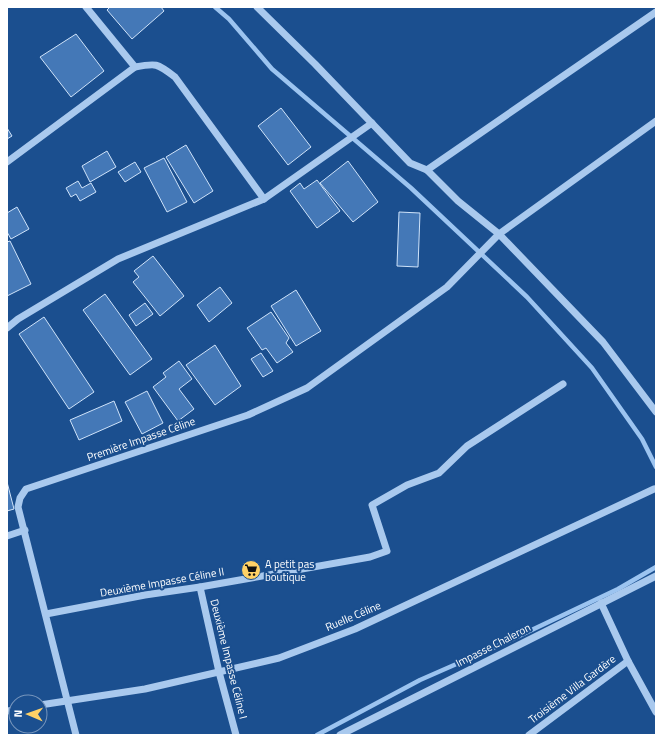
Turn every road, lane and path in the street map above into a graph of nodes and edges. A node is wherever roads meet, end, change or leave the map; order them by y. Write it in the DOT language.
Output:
graph roads {
  1 [pos="86,7"];
  2 [pos="257,7"];
  3 [pos="656,12"];
  4 [pos="135,68"];
  5 [pos="656,121"];
  6 [pos="372,123"];
  7 [pos="7,162"];
  8 [pos="426,170"];
  9 [pos="264,199"];
  10 [pos="500,234"];
  11 [pos="7,328"];
  12 [pos="563,384"];
  13 [pos="656,412"];
  14 [pos="654,489"];
  15 [pos="25,530"];
  16 [pos="7,536"];
  17 [pos="656,576"];
  18 [pos="200,587"];
  19 [pos="601,603"];
  20 [pos="46,614"];
  21 [pos="628,661"];
  22 [pos="219,672"];
  23 [pos="68,700"];
  24 [pos="48,704"];
  25 [pos="656,712"];
  26 [pos="76,735"];
  27 [pos="236,735"];
  28 [pos="340,735"];
  29 [pos="529,735"];
  1 -- 4 [label="street"];
  2 -- 6 [label="street"];
  3 -- 8 [label="street"];
  4 -- 7 [label="street"];
  4 -- 9 [label="street"];
  5 -- 10 [label="street, Première Impasse Céline"];
  6 -- 8 [label="street"];
  6 -- 9 [label="street"];
  8 -- 10 [label="street"];
  9 -- 11 [label="street"];
  10 -- 13 [label="street"];
  10 -- 15 [label="street, Première Impasse Céline"];
  12 -- 18 [label="street, Deuxième Impasse Céline II"];
  14 -- 22 [label="street, Ruelle Céline"];
  15 -- 16 [label="street"];
  15 -- 20 [label="street, Première Impasse Céline"];
  17 -- 19 [label="street, Impasse Chaleron"];
  18 -- 20 [label="street, Deuxième Impasse Céline II"];
  18 -- 22 [label="street, Deuxième Impasse Céline I"];
  19 -- 21 [label="street"];
  19 -- 28 [label="street, Impasse Chaleron"];
  20 -- 23 [label="street, Première Impasse Céline"];
  21 -- 25 [label="street"];
  21 -- 29 [label="street, Troisième Villa Gardère"];
  22 -- 23 [label="street, Ruelle Céline"];
  22 -- 27 [label="street, Deuxième Impasse Céline I"];
  23 -- 24 [label="street, Ruelle Céline"];
  23 -- 26 [label="street, Première Impasse Céline"];
}
